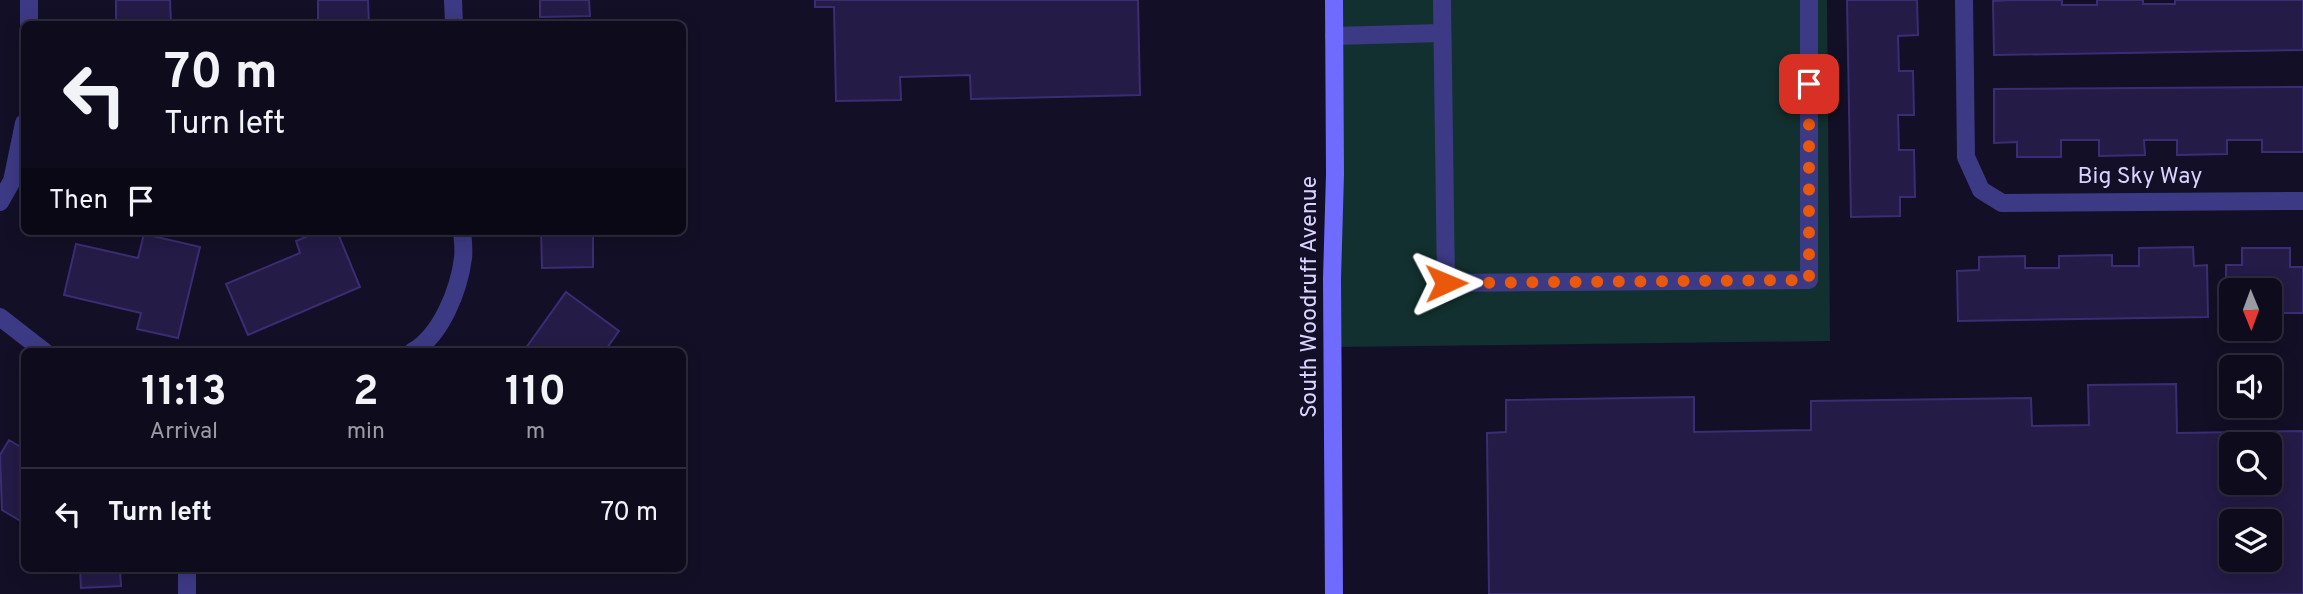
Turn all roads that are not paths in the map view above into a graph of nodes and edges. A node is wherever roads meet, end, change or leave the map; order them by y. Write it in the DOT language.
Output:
graph roads {
  1 [pos="29,0"];
  2 [pos="453,0"];
  3 [pos="1334,0"];
  4 [pos="1442,0"];
  5 [pos="1809,0"];
  6 [pos="1964,0"];
  7 [pos="29,21"];
  8 [pos="454,21"];
  9 [pos="1441,33"];
  10 [pos="1334,36"];
  11 [pos="21,138"];
  12 [pos="2303,201"];
  13 [pos="0,202"];
  14 [pos="462,235"];
  15 [pos="0,317"];
  16 [pos="40,348"];
  17 [pos="420,348"];
  18 [pos="187,572"];
  19 [pos="187,594"];
  20 [pos="1334,594"];
  1 -- 7 [label="street"];
  2 -- 8 [label="street"];
  3 -- 10 [label="main road, South Woodruff Avenue"];
  4 -- 9 [label="street"];
  5 -- 9 [label="street"];
  6 -- 12 [label="street, Big Sky Way"];
  9 -- 10 [label="street"];
  10 -- 20 [label="main road, South Woodruff Avenue"];
  11 -- 13 [label="street"];
  14 -- 17 [label="street"];
  15 -- 16 [label="street"];
  18 -- 19 [label="street"];
}
